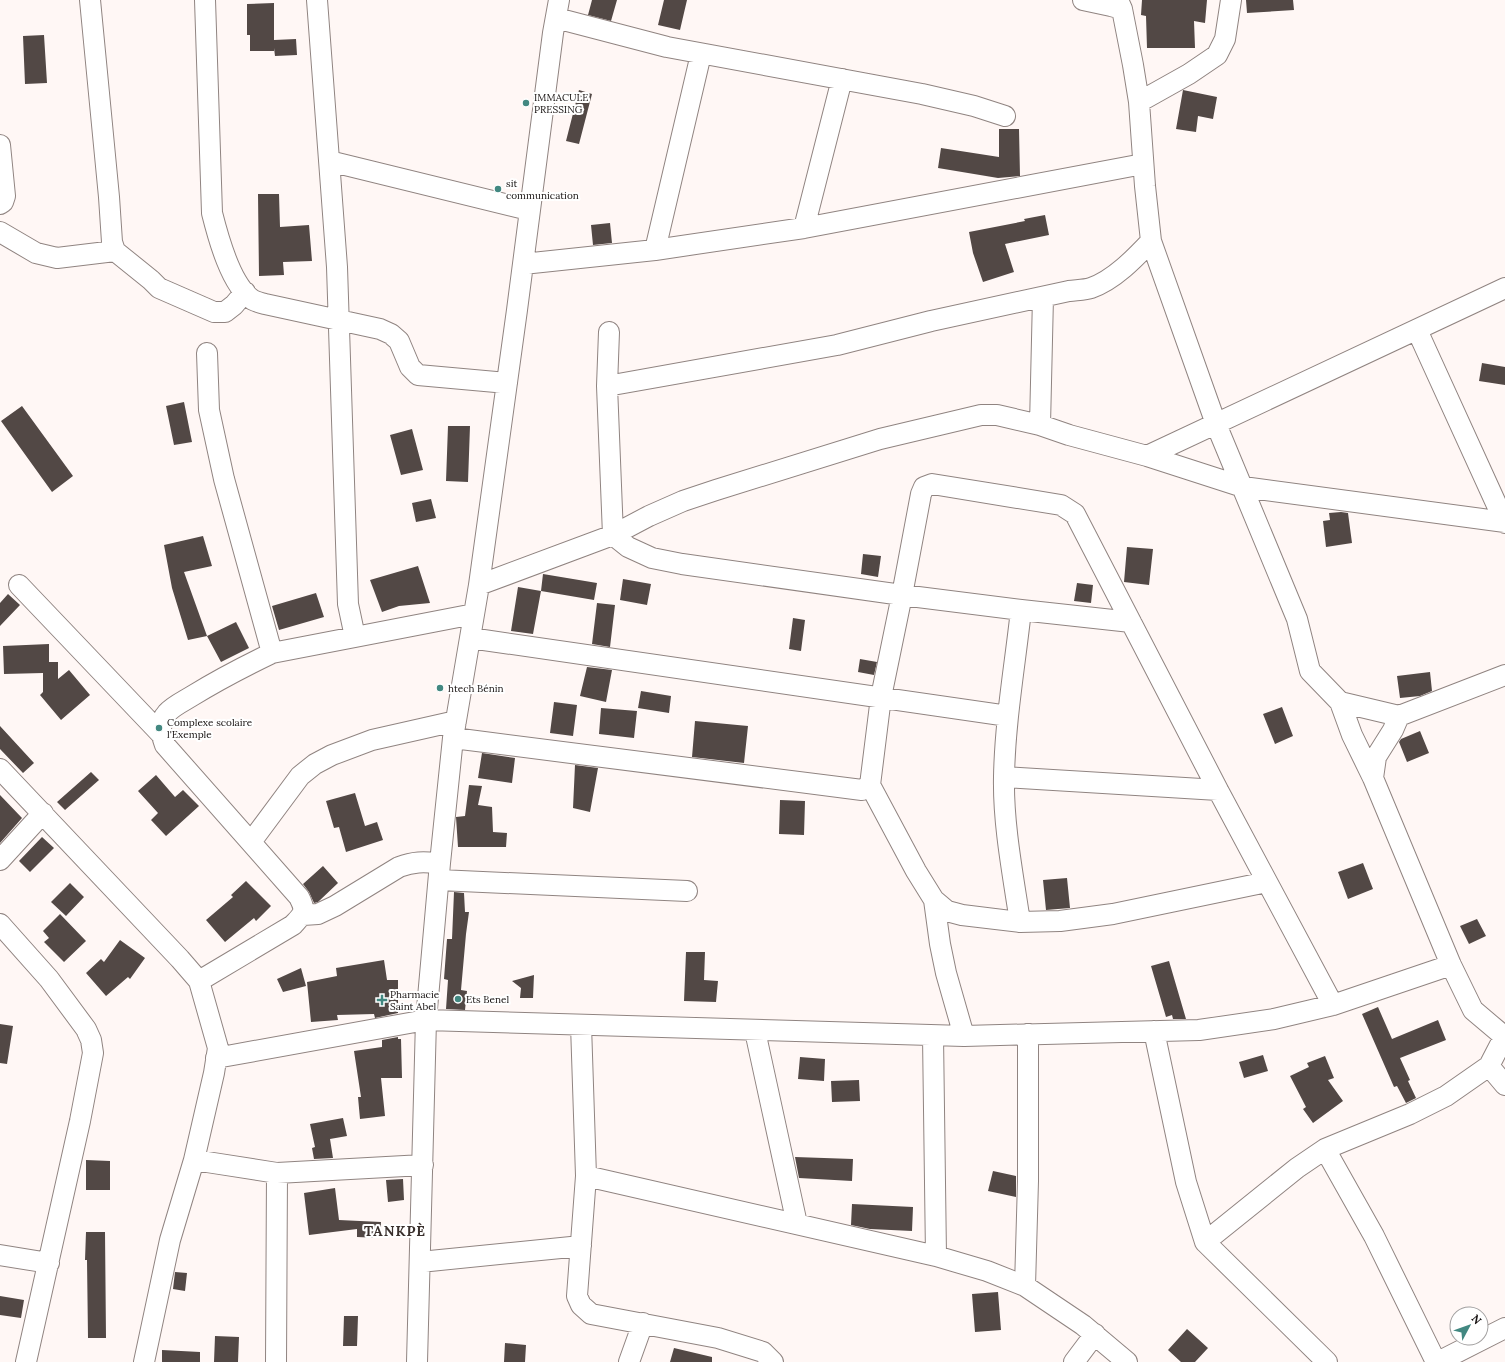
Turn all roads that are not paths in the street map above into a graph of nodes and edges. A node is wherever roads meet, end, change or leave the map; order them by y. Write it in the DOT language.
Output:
graph roads {
  1 [pos="90,0"];
  2 [pos="205,0"];
  3 [pos="317,0"];
  4 [pos="1083,0"];
  5 [pos="1231,0"];
  6 [pos="1120,5"];
  7 [pos="558,9"];
  8 [pos="702,54"];
  9 [pos="842,79"];
  10 [pos="1138,102"];
  11 [pos="1005,116"];
  12 [pos="0,146"];
  13 [pos="329,161"];
  14 [pos="1143,164"];
  15 [pos="0,204"];
  16 [pos="529,210"];
  17 [pos="804,228"];
  18 [pos="0,232"];
  19 [pos="1150,241"];
  20 [pos="655,250"];
  21 [pos="115,251"];
  22 [pos="523,264"];
  23 [pos="1505,288"];
  24 [pos="245,292"];
  25 [pos="1043,297"];
  26 [pos="338,319"];
  27 [pos="1416,330"];
  28 [pos="609,332"];
  29 [pos="207,353"];
  30 [pos="507,383"];
  31 [pos="607,386"];
  32 [pos="1216,424"];
  33 [pos="1040,425"];
  34 [pos="1147,456"];
  35 [pos="1243,487"];
  36 [pos="1505,523"];
  37 [pos="613,535"];
  38 [pos="19,585"];
  39 [pos="479,585"];
  40 [pos="902,595"];
  41 [pos="1021,610"];
  42 [pos="474,614"];
  43 [pos="1131,622"];
  44 [pos="355,637"];
  45 [pos="470,638"];
  46 [pos="272,653"];
  47 [pos="1505,675"];
  48 [pos="881,697"];
  49 [pos="1340,702"];
  50 [pos="1008,716"];
  51 [pos="1399,716"];
  52 [pos="455,730"];
  53 [pos="161,734"];
  54 [pos="0,769"];
  55 [pos="1004,777"];
  56 [pos="1373,778"];
  57 [pos="870,785"];
  58 [pos="1218,790"];
  59 [pos="43,814"];
  60 [pos="251,842"];
  61 [pos="0,860"];
  62 [pos="439,871"];
  63 [pos="1267,882"];
  64 [pos="687,891"];
  65 [pos="934,900"];
  66 [pos="303,914"];
  67 [pos="1020,922"];
  68 [pos="0,924"];
  69 [pos="1451,965"];
  70 [pos="200,981"];
  71 [pos="1333,1005"];
  72 [pos="426,1020"];
  73 [pos="581,1025"];
  74 [pos="755,1030"];
  75 [pos="1154,1031"];
  76 [pos="1028,1034"];
  77 [pos="933,1036"];
  78 [pos="964,1036"];
  79 [pos="1504,1037"];
  80 [pos="216,1058"];
  81 [pos="1489,1066"];
  82 [pos="1505,1085"];
  83 [pos="1324,1149"];
  84 [pos="194,1160"];
  85 [pos="423,1165"];
  86 [pos="277,1173"];
  87 [pos="586,1176"];
  88 [pos="797,1224"];
  89 [pos="1205,1242"];
  90 [pos="581,1246"];
  91 [pos="0,1255"];
  92 [pos="936,1256"];
  93 [pos="420,1262"];
  94 [pos="49,1263"];
  95 [pos="1025,1286"];
  96 [pos="643,1323"];
  97 [pos="1504,1331"];
  98 [pos="1095,1334"];
  99 [pos="26,1362"];
  100 [pos="144,1362"];
  101 [pos="276,1362"];
  102 [pos="418,1362"];
  103 [pos="629,1362"];
  104 [pos="773,1362"];
  105 [pos="1074,1362"];
  106 [pos="1127,1362"];
  107 [pos="1326,1362"];
  108 [pos="1437,1362"];
  1 -- 21 [label="street"];
  2 -- 24 [label="street"];
  3 -- 13 [label="street"];
  4 -- 6 [label="street"];
  5 -- 10 [label="street"];
  6 -- 10 [label="street"];
  7 -- 8 [label="street"];
  7 -- 16 [label="street"];
  8 -- 9 [label="street"];
  8 -- 20 [label="street"];
  9 -- 11 [label="street"];
  9 -- 17 [label="street"];
  10 -- 14 [label="street"];
  12 -- 15 [label="street"];
  13 -- 16 [label="street"];
  13 -- 26 [label="street"];
  14 -- 17 [label="street"];
  14 -- 19 [label="street"];
  16 -- 22 [label="street"];
  17 -- 20 [label="street"];
  18 -- 21 [label="street"];
  19 -- 25 [label="street"];
  19 -- 32 [label="street"];
  20 -- 22 [label="street"];
  21 -- 24 [label="street"];
  22 -- 30 [label="street"];
  23 -- 27 [label="street"];
  24 -- 26 [label="street"];
  25 -- 31 [label="street"];
  25 -- 33 [label="street"];
  26 -- 30 [label="street"];
  26 -- 44 [label="street"];
  27 -- 32 [label="street"];
  27 -- 36 [label="street"];
  28 -- 31 [label="street"];
  29 -- 46 [label="street"];
  30 -- 39 [label="street"];
  31 -- 37 [label="street"];
  32 -- 34 [label="street"];
  32 -- 35 [label="street"];
  33 -- 34 [label="street"];
  33 -- 37 [label="street"];
  34 -- 35 [label="street"];
  35 -- 36 [label="street"];
  35 -- 49 [label="street"];
  37 -- 39 [label="street"];
  37 -- 40 [label="street"];
  38 -- 53 [label="street"];
  39 -- 42 [label="street"];
  40 -- 41 [label="street"];
  40 -- 43 [label="street"];
  40 -- 48 [label="street"];
  41 -- 43 [label="street"];
  41 -- 50 [label="street"];
  42 -- 44 [label="street"];
  42 -- 45 [label="street"];
  43 -- 58 [label="street"];
  44 -- 46 [label="street"];
  45 -- 48 [label="street"];
  45 -- 52 [label="street"];
  46 -- 53 [label="street"];
  47 -- 51 [label="street"];
  48 -- 50 [label="street"];
  48 -- 57 [label="street"];
  49 -- 51 [label="street"];
  49 -- 56 [label="street"];
  50 -- 55 [label="street"];
  51 -- 56 [label="street"];
  52 -- 57 [label="street"];
  52 -- 60 [label="street"];
  52 -- 62 [label="street"];
  53 -- 60 [label="street"];
  54 -- 59 [label="street"];
  55 -- 58 [label="street"];
  55 -- 67 [label="street"];
  56 -- 69 [label="street"];
  57 -- 65 [label="street"];
  58 -- 63 [label="street"];
  59 -- 61 [label="street"];
  59 -- 70 [label="street"];
  60 -- 66 [label="street"];
  62 -- 64 [label="street"];
  62 -- 66 [label="street"];
  62 -- 72 [label="street"];
  63 -- 67 [label="street"];
  63 -- 71 [label="street"];
  65 -- 67 [label="street"];
  65 -- 78 [label="street"];
  66 -- 70 [label="street"];
  68 -- 94 [label="street"];
  69 -- 71 [label="street"];
  69 -- 79 [label="street"];
  70 -- 80 [label="street"];
  71 -- 75 [label="street"];
  72 -- 73 [label="street"];
  72 -- 80 [label="street"];
  72 -- 85 [label="street"];
  73 -- 74 [label="street"];
  73 -- 87 [label="street"];
  74 -- 77 [label="street"];
  74 -- 88 [label="street"];
  75 -- 76 [label="street"];
  75 -- 89 [label="street"];
  76 -- 78 [label="street"];
  76 -- 95 [label="street"];
  77 -- 78 [label="street"];
  77 -- 92 [label="street"];
  79 -- 81 [label="street"];
  80 -- 84 [label="street"];
  81 -- 82 [label="street"];
  81 -- 83 [label="street"];
  83 -- 89 [label="street"];
  83 -- 108 [label="street"];
  84 -- 86 [label="street"];
  84 -- 100 [label="street"];
  85 -- 86 [label="street"];
  85 -- 93 [label="street"];
  86 -- 101 [label="street"];
  87 -- 88 [label="street"];
  87 -- 90 [label="street"];
  88 -- 92 [label="street"];
  89 -- 107 [label="street"];
  90 -- 93 [label="street"];
  90 -- 96 [label="street"];
  91 -- 94 [label="street"];
  92 -- 95 [label="street"];
  93 -- 102 [label="street"];
  94 -- 99 [label="street"];
  95 -- 98 [label="street"];
  96 -- 103 [label="street"];
  96 -- 104 [label="street"];
  97 -- 108 [label="street"];
  98 -- 105 [label="street"];
  98 -- 106 [label="street"];
}
